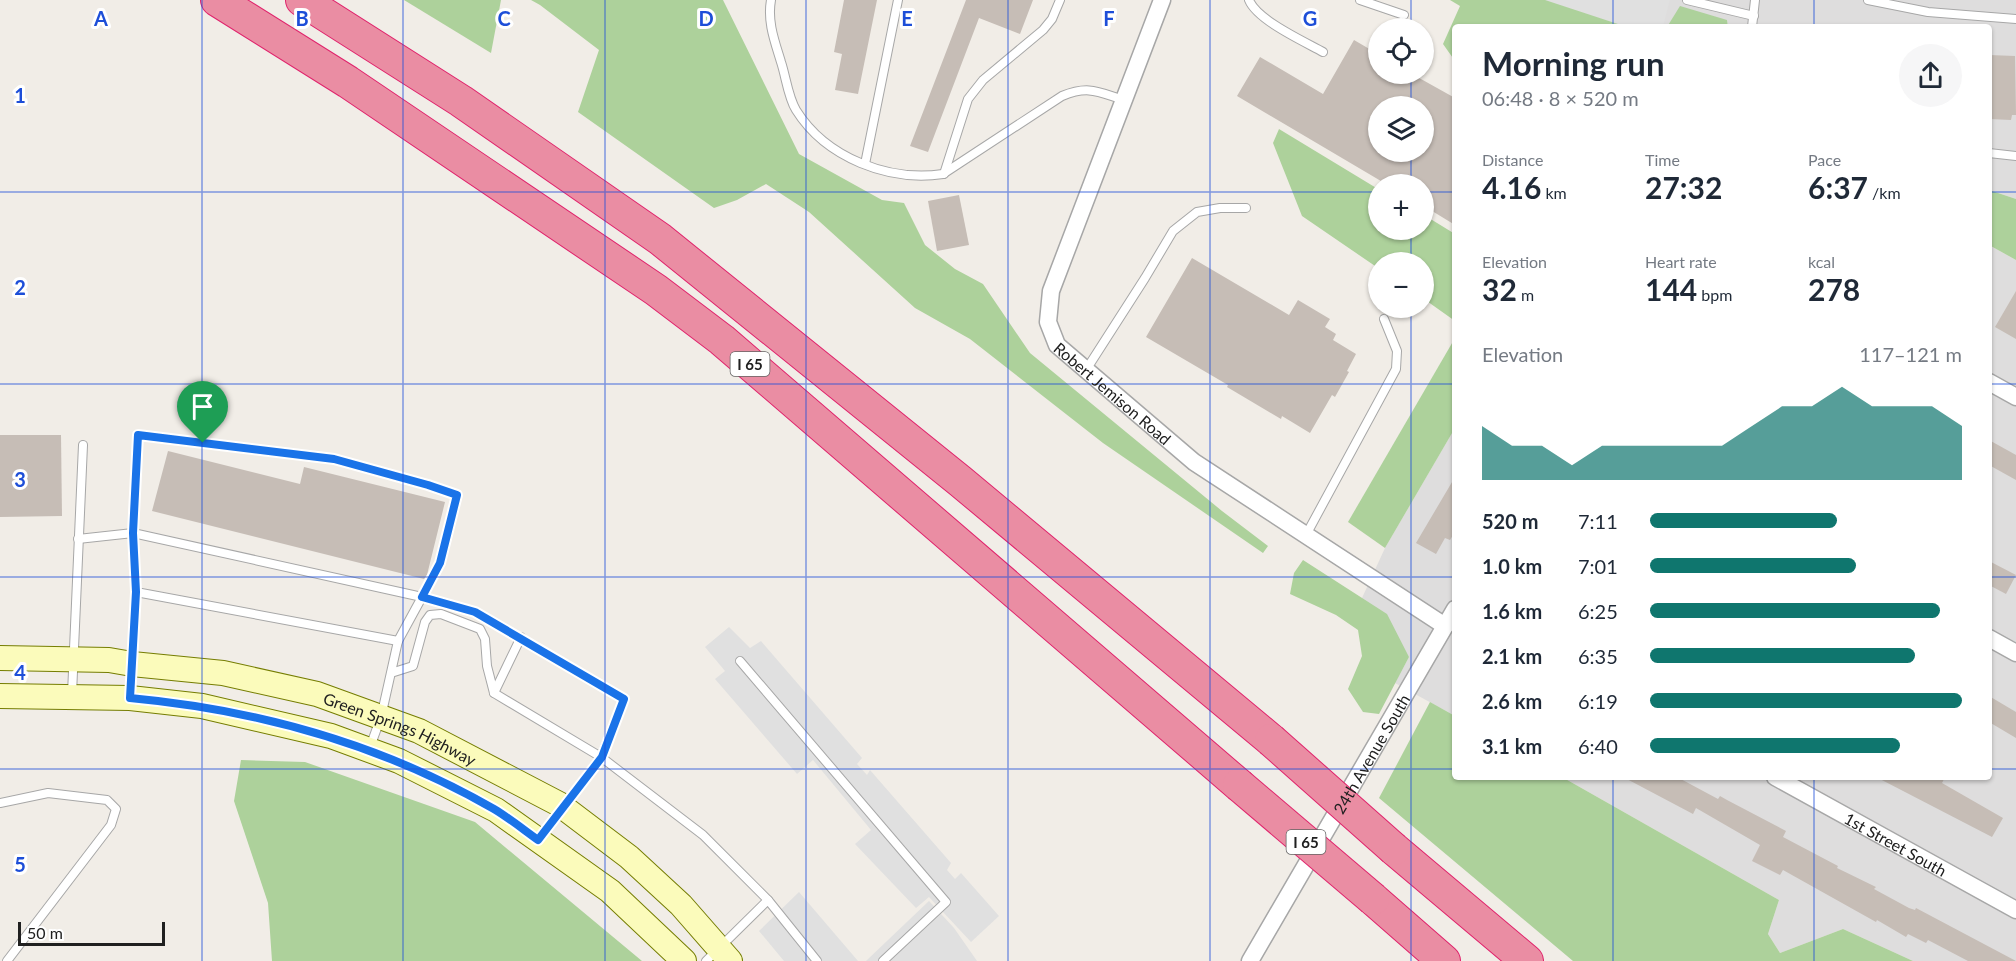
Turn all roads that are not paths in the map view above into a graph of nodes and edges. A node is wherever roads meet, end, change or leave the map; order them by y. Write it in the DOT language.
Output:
graph roads {
  1 [pos="217,0"];
  2 [pos="302,0"];
  3 [pos="771,0"];
  4 [pos="898,0"];
  5 [pos="1060,0"];
  6 [pos="1162,0"];
  7 [pos="1249,0"];
  8 [pos="1360,0"];
  9 [pos="1687,0"];
  10 [pos="1755,0"];
  11 [pos="1868,0"];
  12 [pos="1404,15"];
  13 [pos="1754,16"];
  14 [pos="2016,19"];
  15 [pos="1753,24"];
  16 [pos="1323,52"];
  17 [pos="1124,100"];
  18 [pos="1992,153"];
  19 [pos="2016,156"];
  20 [pos="866,164"];
  21 [pos="944,174"];
  22 [pos="1246,208"];
  23 [pos="1384,319"];
  24 [pos="1086,370"];
  25 [pos="1992,384"];
  26 [pos="2016,397"];
  27 [pos="83,445"];
  28 [pos="133,533"];
  29 [pos="1306,535"];
  30 [pos="78,540"];
  31 [pos="136,592"];
  32 [pos="422,597"];
  33 [pos="1452,614"];
  34 [pos="1445,626"];
  35 [pos="521,638"];
  36 [pos="1992,640"];
  37 [pos="398,641"];
  38 [pos="2016,653"];
  39 [pos="0,658"];
  40 [pos="75,659"];
  41 [pos="740,661"];
  42 [pos="132,664"];
  43 [pos="392,673"];
  44 [pos="494,693"];
  45 [pos="0,696"];
  46 [pos="72,698"];
  47 [pos="130,698"];
  48 [pos="381,717"];
  49 [pos="369,750"];
  50 [pos="602,757"];
  51 [pos="1780,780"];
  52 [pos="0,803"];
  53 [pos="564,807"];
  54 [pos="538,840"];
  55 [pos="768,900"];
  56 [pos="2016,910"];
  57 [pos="718,957"];
  58 [pos="7,961"];
  59 [pos="684,961"];
  60 [pos="817,961"];
  61 [pos="883,961"];
  62 [pos="1250,961"];
  63 [pos="1444,961"];
  64 [pos="1527,961"];
  1 -- 63 [label="highway, I 65, bridge"];
  2 -- 64 [label="highway, I 65, bridge"];
  3 -- 20 [label="lane"];
  4 -- 20 [label="lane"];
  5 -- 21 [label="lane"];
  6 -- 17 [label="street, Robert Jemison Road"];
  7 -- 16 [label="lane"];
  8 -- 12 [label="lane"];
  9 -- 13 [label="lane"];
  10 -- 13 [label="lane"];
  11 -- 14 [label="lane"];
  13 -- 15 [label="lane"];
  17 -- 21 [label="lane"];
  17 -- 24 [label="street, Robert Jemison Road"];
  18 -- 19 [label="lane"];
  20 -- 21 [label="lane"];
  22 -- 24 [label="lane"];
  23 -- 29 [label="lane"];
  24 -- 29 [label="street, Robert Jemison Road"];
  25 -- 26 [label="street"];
  27 -- 30 [label="lane"];
  28 -- 30 [label="lane"];
  28 -- 31 [label="lane"];
  28 -- 32 [label="lane"];
  28 -- 32 [label="lane"];
  29 -- 34 [label="street, Robert Jemison Road"];
  30 -- 40 [label="lane"];
  31 -- 37 [label="lane"];
  31 -- 42 [label="lane"];
  32 -- 35 [label="lane"];
  32 -- 37 [label="lane"];
  33 -- 34 [label="street, 24th Avenue South"];
  34 -- 62 [label="street, 24th Avenue South"];
  35 -- 44 [label="lane"];
  35 -- 50 [label="lane"];
  36 -- 38 [label="street"];
  37 -- 43 [label="lane"];
  39 -- 40 [label="main road, Green Springs Highway"];
  40 -- 42 [label="main road, Green Springs Highway"];
  40 -- 46 [label="lane"];
  41 -- 61 [label="lane"];
  42 -- 47 [label="lane"];
  42 -- 48 [label="main road, Green Springs Highway"];
  43 -- 44 [label="lane"];
  43 -- 48 [label="lane"];
  44 -- 50 [label="lane"];
  45 -- 46 [label="main road, Green Springs Highway"];
  46 -- 47 [label="main road, Green Springs Highway"];
  47 -- 49 [label="main road, Green Springs Highway"];
  48 -- 49 [label="lane"];
  48 -- 53 [label="main road, Green Springs Highway"];
  49 -- 54 [label="main road, Green Springs Highway"];
  50 -- 53 [label="lane"];
  50 -- 55 [label="lane"];
  51 -- 56 [label="street, 1st Street South"];
  52 -- 58 [label="lane"];
  53 -- 54 [label="lane"];
  53 -- 57 [label="main road, Green Springs Highway"];
  54 -- 59 [label="main road, Green Springs Highway"];
  55 -- 57 [label="lane"];
  55 -- 60 [label="lane"];
}
